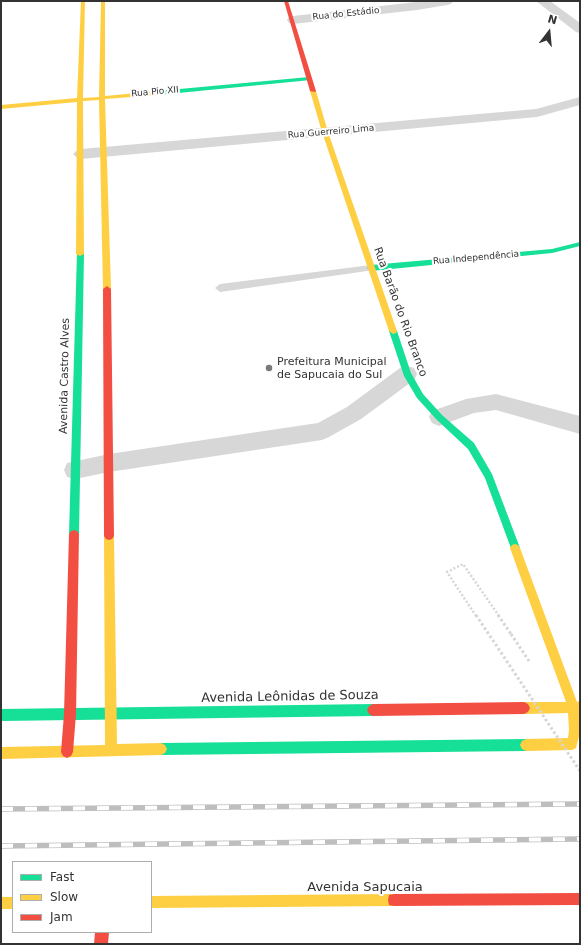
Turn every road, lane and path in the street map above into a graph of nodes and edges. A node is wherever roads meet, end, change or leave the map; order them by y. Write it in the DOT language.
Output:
graph roads {
  1 [pos="83,1"];
  2 [pos="103,1"];
  3 [pos="286,1"];
  4 [pos="447,1"];
  5 [pos="542,1"];
  6 [pos="293,20"];
  7 [pos="580,29"];
  8 [pos="310,79"];
  9 [pos="102,97"];
  10 [pos="80,99"];
  11 [pos="580,101"];
  12 [pos="1,107"];
  13 [pos="326,132"];
  14 [pos="104,151"];
  15 [pos="81,154"];
  16 [pos="107,242"];
  17 [pos="87,244"];
  18 [pos="580,244"];
  19 [pos="371,268"];
  20 [pos="220,288"];
  21 [pos="407,374"];
  22 [pos="439,417"];
  23 [pos="580,425"];
  24 [pos="109,463"];
  25 [pos="75,470"];
  26 [pos="511,634"];
  27 [pos="576,707"];
  28 [pos="111,713"];
  29 [pos="70,714"];
  30 [pos="1,715"];
  31 [pos="111,750"];
  32 [pos="68,752"];
  33 [pos="1,753"];
  34 [pos="580,771"];
  35 [pos="580,899"];
  36 [pos="152,902"];
  37 [pos="1,903"];
  38 [pos="12,903"];
  39 [pos="102,933"];
  40 [pos="101,944"];
  1 -- 10 [label="street, Avenida Castro Alves"];
  2 -- 9 [label="street"];
  3 -- 6 [label="street, Rua Barão do Rio Branco"];
  4 -- 6 [label="street, Rua do Estádio"];
  5 -- 7 [label="street"];
  6 -- 8 [label="street, Rua Barão do Rio Branco"];
  8 -- 9 [label="street, Rua Pio XII"];
  8 -- 13 [label="street, Rua Barão do Rio Branco"];
  9 -- 10 [label="street, Rua Pio XII"];
  9 -- 14 [label="street"];
  10 -- 12 [label="street, Rua Pio XII"];
  10 -- 15 [label="street, Avenida Castro Alves"];
  11 -- 13 [label="street, Rua Guerreiro Lima"];
  13 -- 14 [label="street, Rua Guerreiro Lima"];
  13 -- 19 [label="street, Rua Barão do Rio Branco"];
  14 -- 15 [label="street, Rua Guerreiro Lima"];
  14 -- 16 [label="street"];
  15 -- 17 [label="street, Avenida Castro Alves"];
  16 -- 17 [label="street"];
  16 -- 24 [label="street"];
  17 -- 25 [label="street, Avenida Castro Alves"];
  18 -- 19 [label="street, Rua Independência"];
  19 -- 20 [label="lane"];
  19 -- 21 [label="street, Rua Barão do Rio Branco"];
  21 -- 22 [label="street, Rua Barão do Rio Branco"];
  21 -- 24 [label="street"];
  22 -- 23 [label="street"];
  22 -- 27 [label="street, Rua Barão do Rio Branco"];
  24 -- 25 [label="street"];
  24 -- 28 [label="street"];
  25 -- 29 [label="street, Avenida Castro Alves"];
  26 -- 34 [label="path, bridge"];
  27 -- 28 [label="street, Avenida Leônidas de Souza"];
  27 -- 31 [label="street, Rua Barão do Rio Branco"];
  28 -- 29 [label="street, Avenida Leônidas de Souza"];
  28 -- 31 [label="street"];
  29 -- 30 [label="street, Avenida Leônidas de Souza"];
  29 -- 32 [label="street, Avenida Castro Alves"];
  31 -- 32 [label="street"];
  32 -- 33 [label="street"];
  35 -- 36 [label="street, Avenida Sapucaia"];
  37 -- 38 [label="street"];
  39 -- 40 [label="street"];
}
